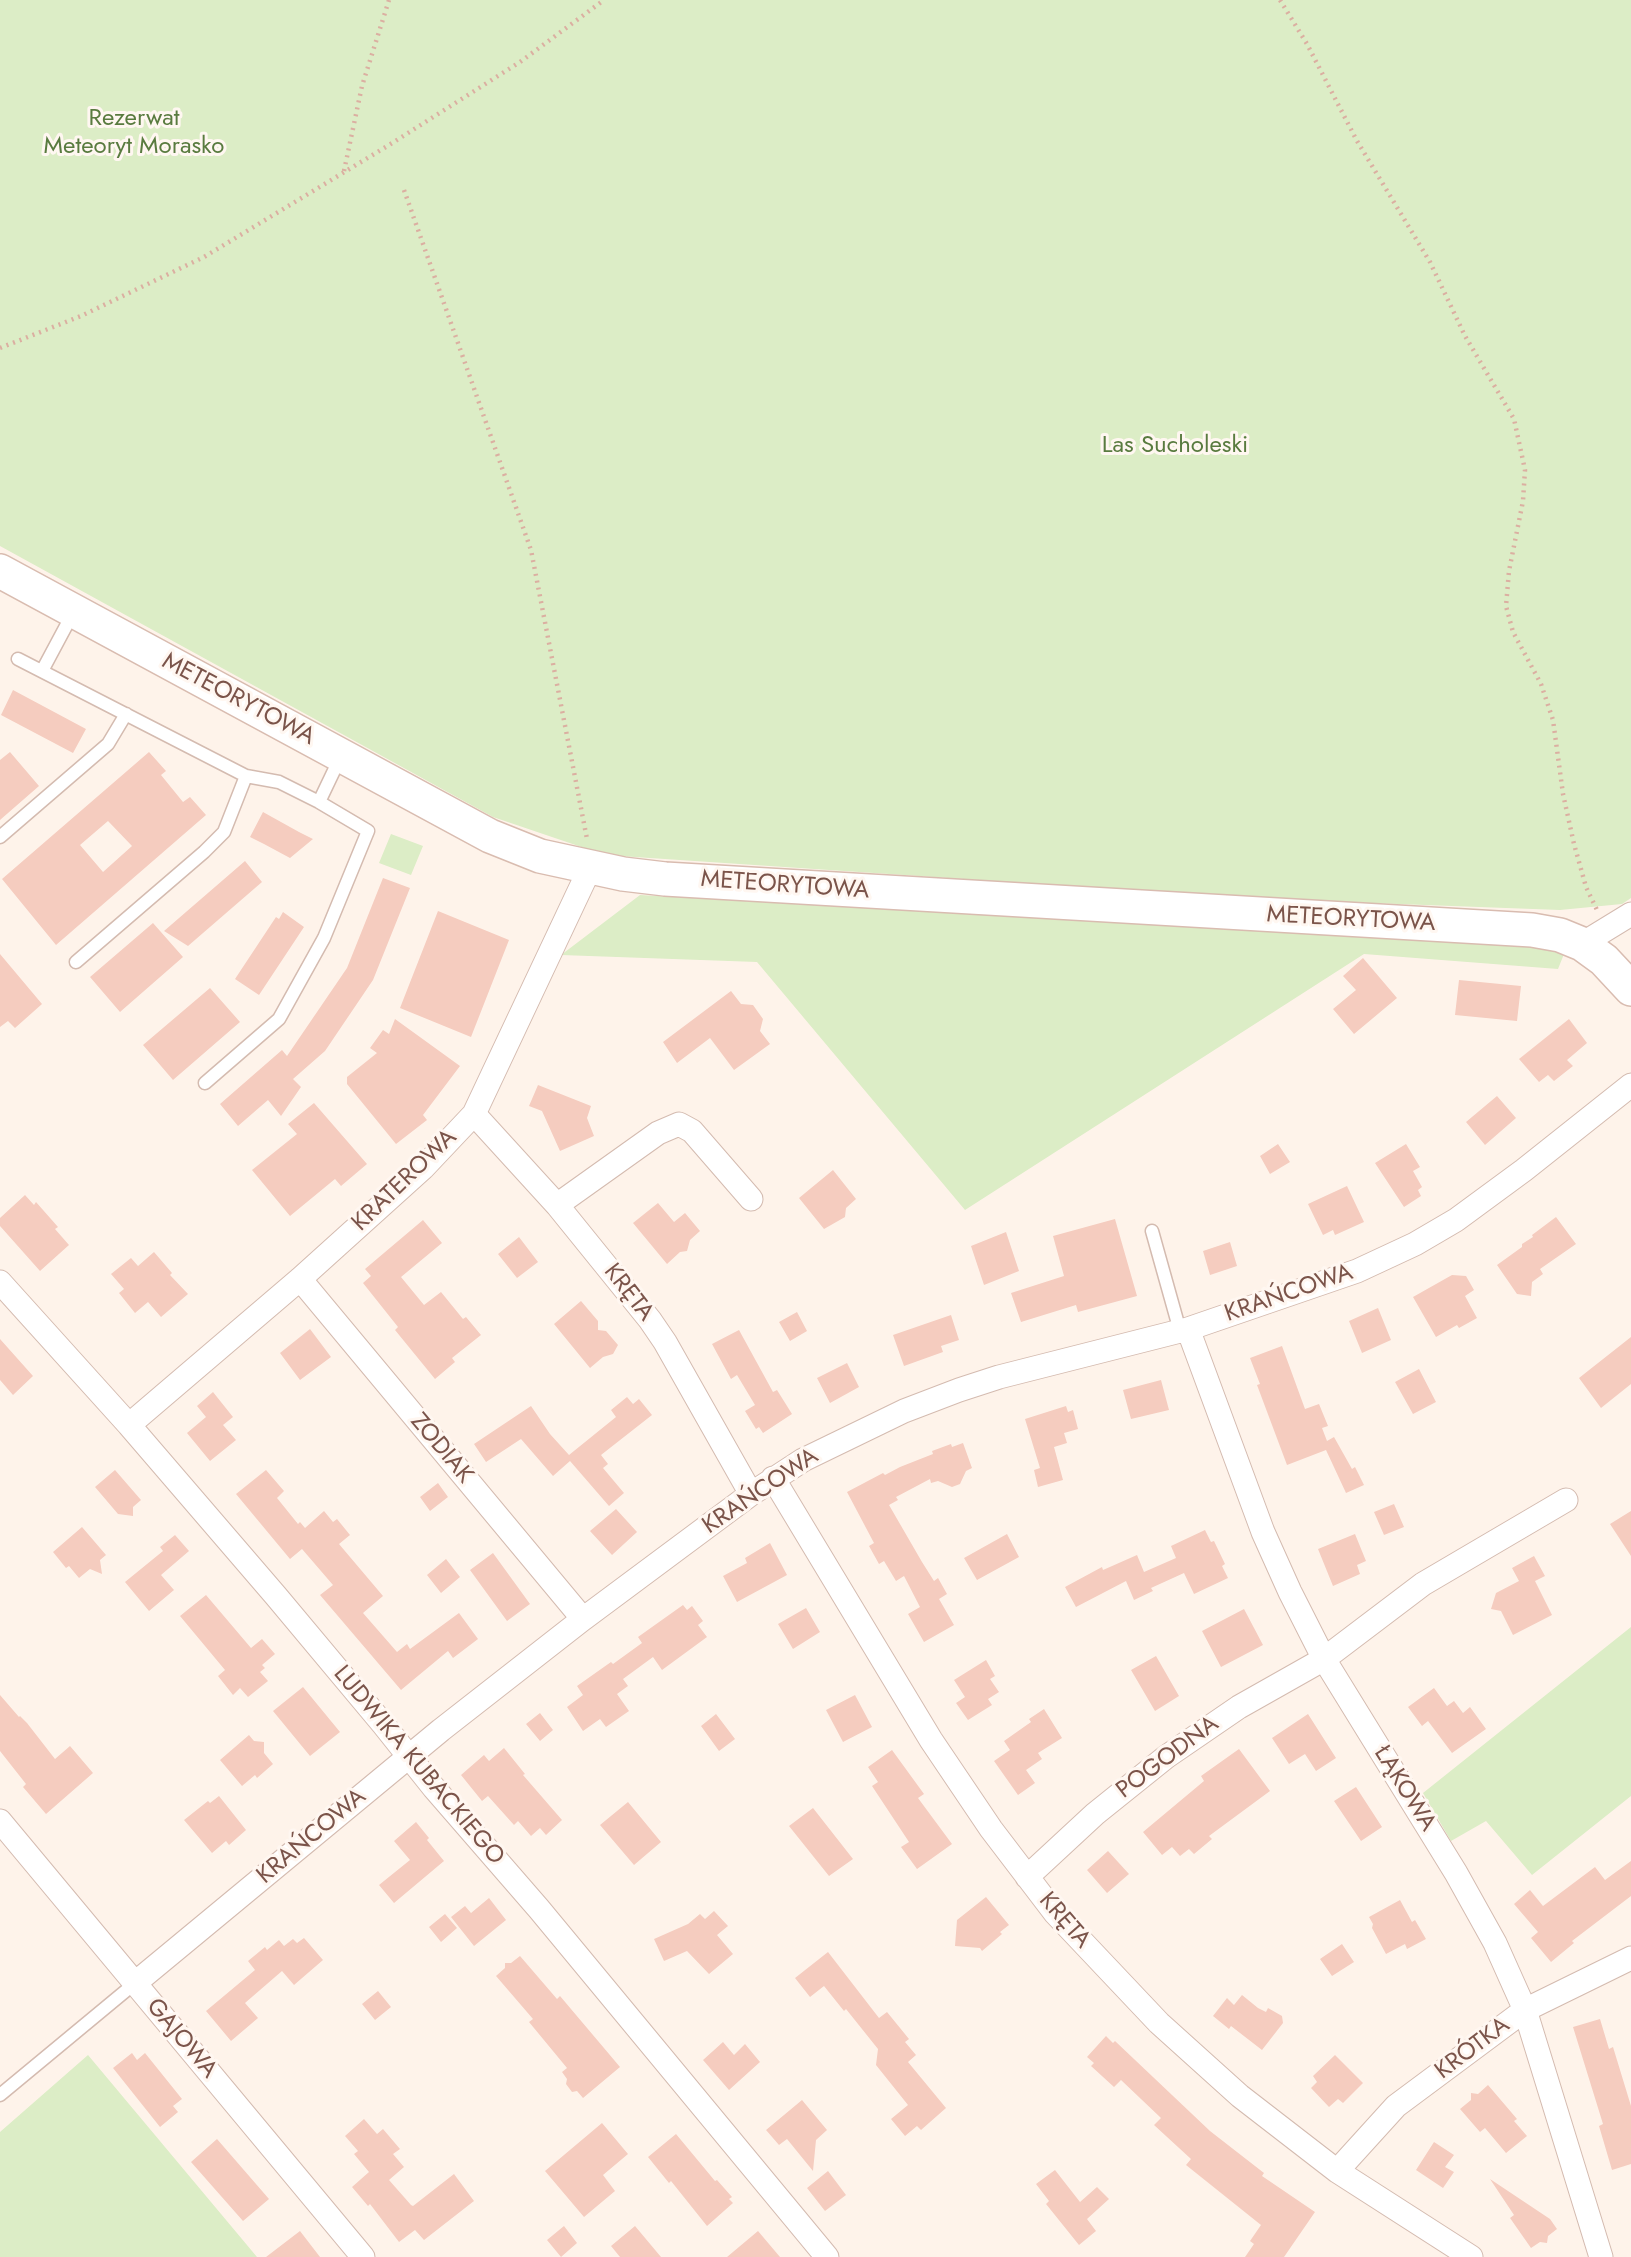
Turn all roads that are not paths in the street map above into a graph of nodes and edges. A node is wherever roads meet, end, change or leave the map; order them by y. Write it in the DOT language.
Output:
graph roads {
  1 [pos="0,571"];
  2 [pos="72,613"];
  3 [pos="18,659"];
  4 [pos="41,671"];
  5 [pos="126,714"];
  6 [pos="342,755"];
  7 [pos="246,776"];
  8 [pos="319,802"];
  9 [pos="0,837"];
  10 [pos="590,867"];
  11 [pos="1631,914"];
  12 [pos="1594,937"];
  13 [pos="76,962"];
  14 [pos="1631,989"];
  15 [pos="205,1083"];
  16 [pos="1631,1085"];
  17 [pos="474,1114"];
  18 [pos="751,1199"];
  19 [pos="557,1205"];
  20 [pos="1152,1231"];
  21 [pos="300,1279"];
  22 [pos="0,1282"];
  23 [pos="1184,1330"];
  24 [pos="129,1425"];
  25 [pos="773,1478"];
  26 [pos="751,1493"];
  27 [pos="1566,1500"];
  28 [pos="583,1619"];
  29 [pos="1324,1658"];
  30 [pos="409,1756"];
  31 [pos="0,1821"];
  32 [pos="1027,1877"];
  33 [pos="1631,1958"];
  34 [pos="134,1984"];
  35 [pos="1525,2010"];
  36 [pos="0,2095"];
  37 [pos="1337,2171"];
  38 [pos="363,2257"];
  39 [pos="827,2257"];
  40 [pos="1471,2257"];
  41 [pos="1601,2257"];
  1 -- 2 [label="street, METEORYTOWA"];
  2 -- 4 [label="lane"];
  2 -- 6 [label="street, METEORYTOWA"];
  3 -- 4 [label="lane"];
  4 -- 5 [label="lane"];
  5 -- 7 [label="lane"];
  5 -- 9 [label="lane"];
  6 -- 8 [label="lane"];
  6 -- 10 [label="street, METEORYTOWA"];
  7 -- 8 [label="lane"];
  7 -- 13 [label="lane"];
  8 -- 15 [label="lane"];
  10 -- 12 [label="street, METEORYTOWA"];
  10 -- 17 [label="street, KRATEROWA"];
  11 -- 12 [label="street"];
  12 -- 14 [label="street"];
  16 -- 23 [label="street, KRAŃCOWA"];
  17 -- 19 [label="street, KRĘTA"];
  17 -- 21 [label="street, KRATEROWA"];
  18 -- 19 [label="street"];
  19 -- 26 [label="street, KRĘTA"];
  20 -- 23 [label="lane"];
  21 -- 24 [label="street, KRATEROWA"];
  21 -- 28 [label="street, ZODIAK"];
  22 -- 24 [label="street, LUDWIKA KUBACKIEGO"];
  23 -- 25 [label="street, KRAŃCOWA"];
  23 -- 29 [label="street, ŁĄKOWA"];
  24 -- 30 [label="street, LUDWIKA KUBACKIEGO"];
  25 -- 26 [label="street, KRAŃCOWA"];
  25 -- 32 [label="street, KRĘTA"];
  26 -- 28 [label="street, KRAŃCOWA"];
  27 -- 29 [label="street, POGODNA"];
  28 -- 30 [label="street, KRAŃCOWA"];
  29 -- 32 [label="street, POGODNA"];
  29 -- 35 [label="street, ŁĄKOWA"];
  30 -- 34 [label="street, KRAŃCOWA"];
  30 -- 39 [label="street, LUDWIKA KUBACKIEGO"];
  31 -- 34 [label="street, GAJOWA"];
  32 -- 37 [label="street, KRĘTA"];
  33 -- 35 [label="street, KRÓTKA"];
  34 -- 36 [label="lane, KRAŃCOWA"];
  34 -- 38 [label="street, GAJOWA"];
  35 -- 37 [label="street, KRÓTKA"];
  35 -- 41 [label="street, ŁĄKOWA"];
  37 -- 40 [label="street, KRĘTA"];
}
